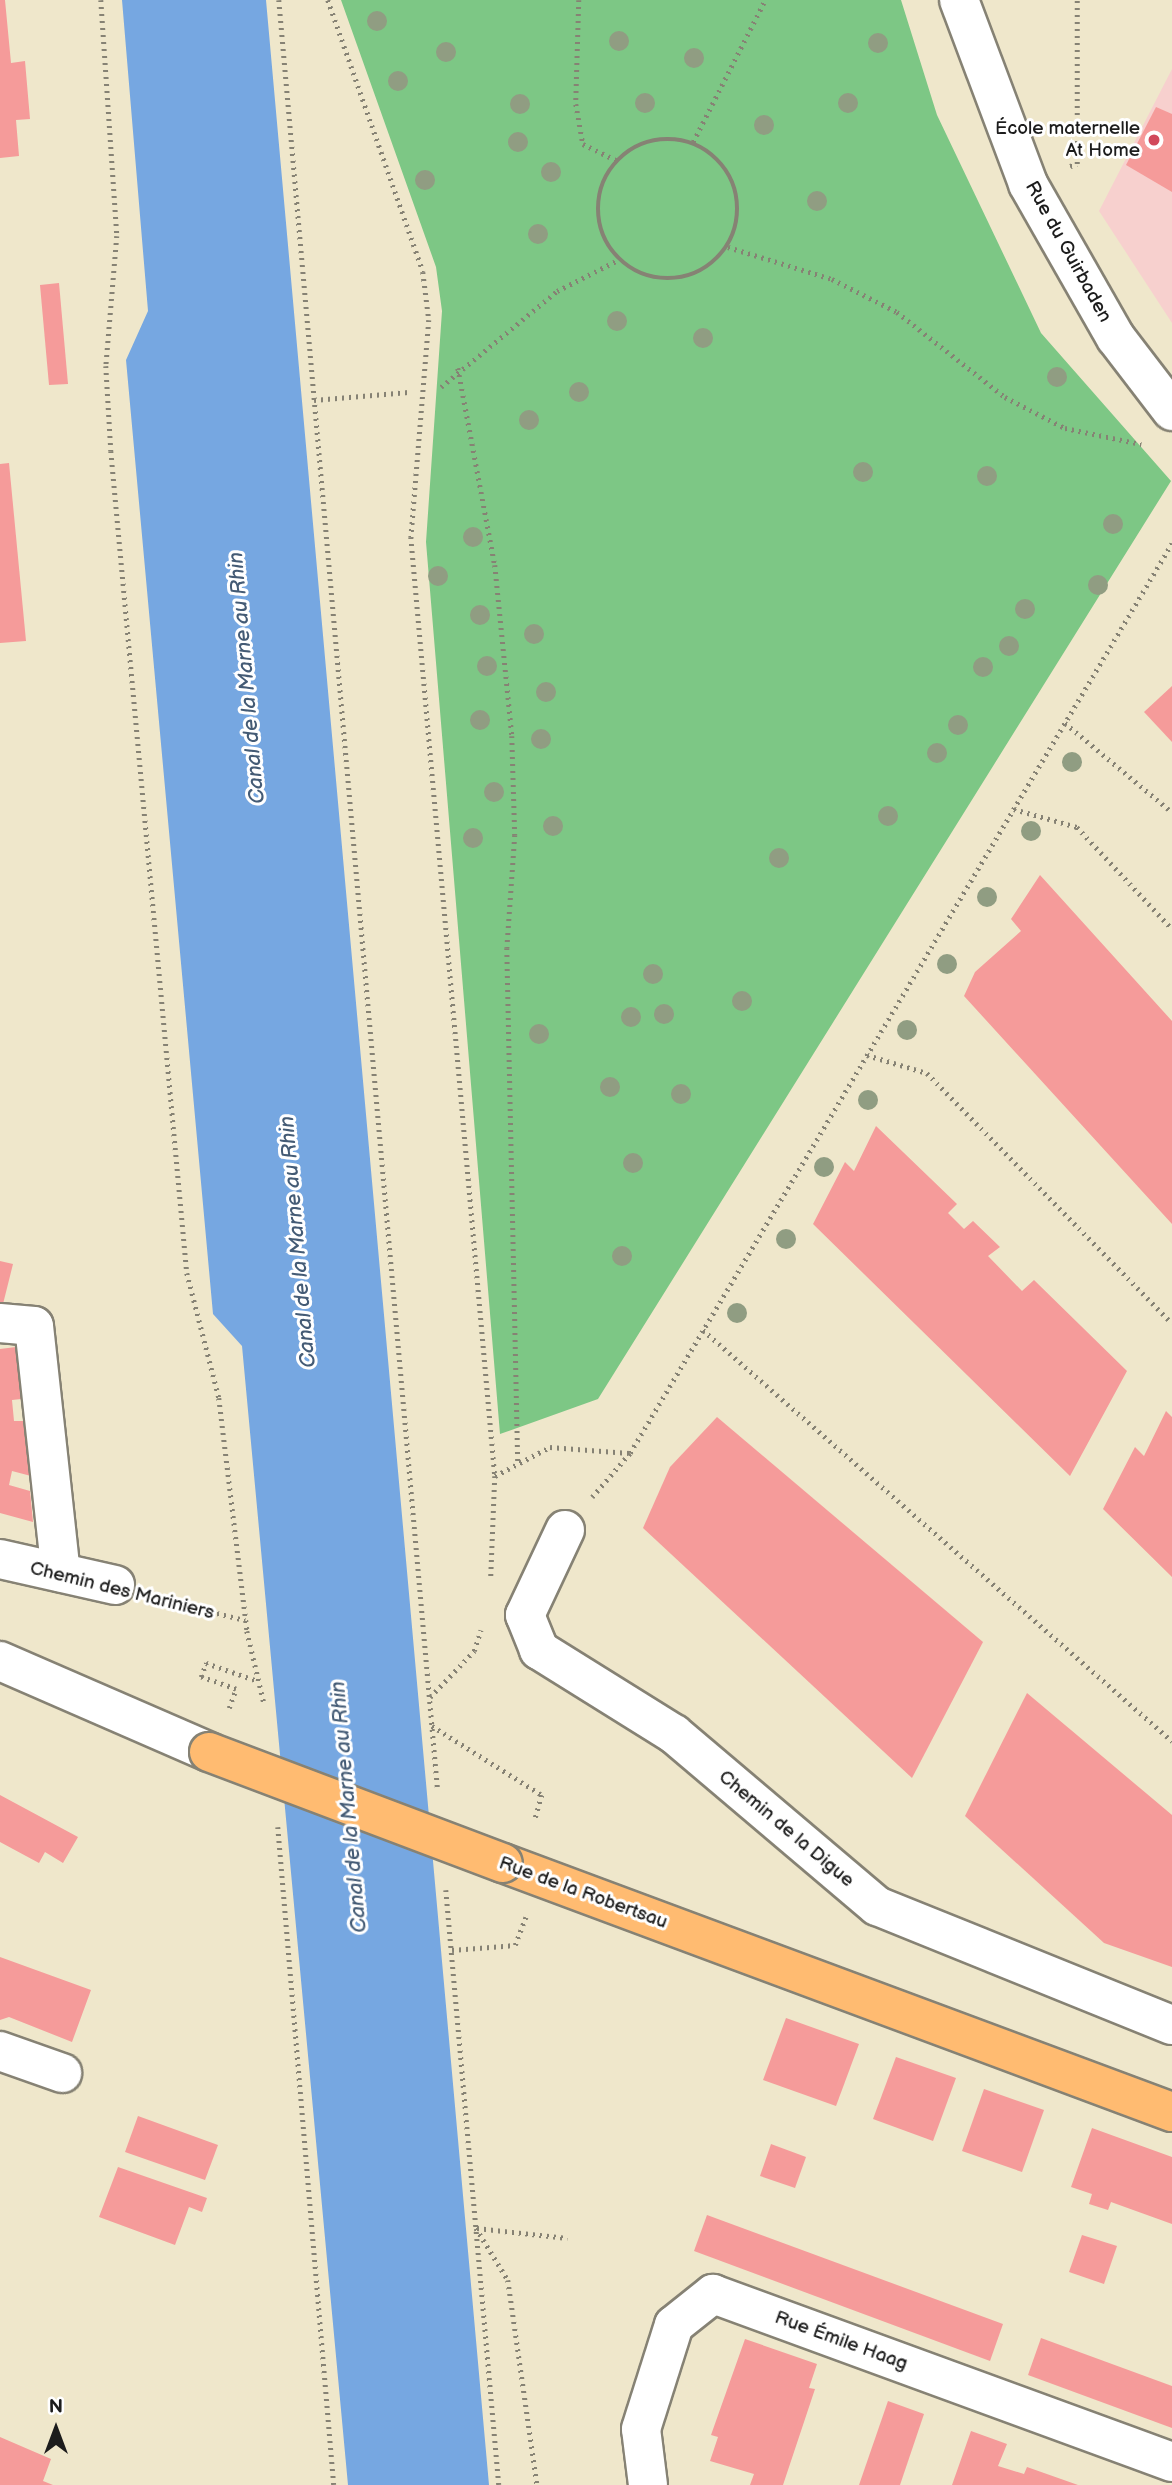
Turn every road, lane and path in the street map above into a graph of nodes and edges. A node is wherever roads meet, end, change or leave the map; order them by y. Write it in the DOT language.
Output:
graph roads {
  1 [pos="101,0"];
  2 [pos="279,0"];
  3 [pos="328,0"];
  4 [pos="579,0"];
  5 [pos="765,0"];
  6 [pos="959,0"];
  7 [pos="1077,0"];
  8 [pos="693,142"];
  9 [pos="616,160"];
  10 [pos="1028,184"];
  11 [pos="728,247"];
  12 [pos="618,260"];
  13 [pos="458,368"];
  14 [pos="441,387"];
  15 [pos="409,392"];
  16 [pos="314,400"];
  17 [pos="1172,411"];
  18 [pos="1147,446"];
  19 [pos="1172,543"];
  20 [pos="1065,723"];
  21 [pos="1014,809"];
  22 [pos="1172,812"];
  23 [pos="1172,929"];
  24 [pos="867,1055"];
  25 [pos="0,1323"];
  26 [pos="1172,1323"];
  27 [pos="703,1330"];
  28 [pos="630,1453"];
  29 [pos="517,1464"];
  30 [pos="495,1476"];
  31 [pos="565,1530"];
  32 [pos="0,1559"];
  33 [pos="61,1573"];
  34 [pos="115,1585"];
  35 [pos="490,1591"];
  36 [pos="486,1615"];
  37 [pos="245,1620"];
  38 [pos="0,1661"];
  39 [pos="259,1681"];
  40 [pos="264,1703"];
  41 [pos="229,1708"];
  42 [pos="432,1726"];
  43 [pos="1172,1741"];
  44 [pos="209,1752"];
  45 [pos="278,1818"];
  46 [pos="535,1820"];
  47 [pos="540,1877"];
  48 [pos="446,1890"];
  49 [pos="452,1950"];
  50 [pos="1172,2025"];
  51 [pos="0,2051"];
  52 [pos="62,2073"];
  53 [pos="1172,2112"];
  54 [pos="476,2227"];
  55 [pos="567,2238"];
  56 [pos="1172,2462"];
  57 [pos="334,2485"];
  58 [pos="499,2485"];
  59 [pos="537,2485"];
  60 [pos="648,2485"];
  1 -- 37 [label="path"];
  2 -- 16 [label="path"];
  3 -- 30 [label="path"];
  4 -- 9 [label="path"];
  5 -- 8 [label="path"];
  6 -- 10 [label="street, Rue du Guirbaden"];
  7 -- 10 [label="path"];
  8 -- 9 [label="path"];
  8 -- 11 [label="path"];
  9 -- 12 [label="path"];
  10 -- 17 [label="street, Rue du Guirbaden"];
  11 -- 12 [label="path"];
  11 -- 18 [label="path"];
  12 -- 13 [label="path"];
  13 -- 14 [label="path"];
  13 -- 29 [label="path"];
  15 -- 16 [label="path"];
  16 -- 36 [label="path"];
  19 -- 20 [label="path"];
  20 -- 21 [label="path"];
  20 -- 22 [label="path"];
  21 -- 23 [label="path"];
  21 -- 24 [label="path"];
  24 -- 26 [label="path"];
  24 -- 27 [label="path"];
  25 -- 33 [label="street"];
  27 -- 28 [label="path"];
  27 -- 43 [label="path"];
  28 -- 29 [label="path"];
  28 -- 31 [label="path"];
  29 -- 30 [label="path"];
  30 -- 35 [label="path"];
  31 -- 50 [label="street, Chemin de la Digue"];
  32 -- 33 [label="street, Chemin des Mariniers"];
  33 -- 34 [label="street, Chemin des Mariniers"];
  34 -- 37 [label="path, Chemin des Mariniers"];
  37 -- 39 [label="path"];
  38 -- 44 [label="street, Rue de la Robertsau"];
  39 -- 40 [label="path"];
  39 -- 41 [label="path"];
  42 -- 46 [label="path"];
  44 -- 47 [label="main road, Rue de la Robertsau, bridge"];
  45 -- 57 [label="path"];
  47 -- 49 [label="path"];
  47 -- 53 [label="main road, Rue de la Robertsau"];
  48 -- 49 [label="path"];
  49 -- 54 [label="path"];
  51 -- 52 [label="street"];
  54 -- 55 [label="path"];
  54 -- 58 [label="path"];
  54 -- 59 [label="path"];
  56 -- 60 [label="street, Rue Émile Haag"];
}
